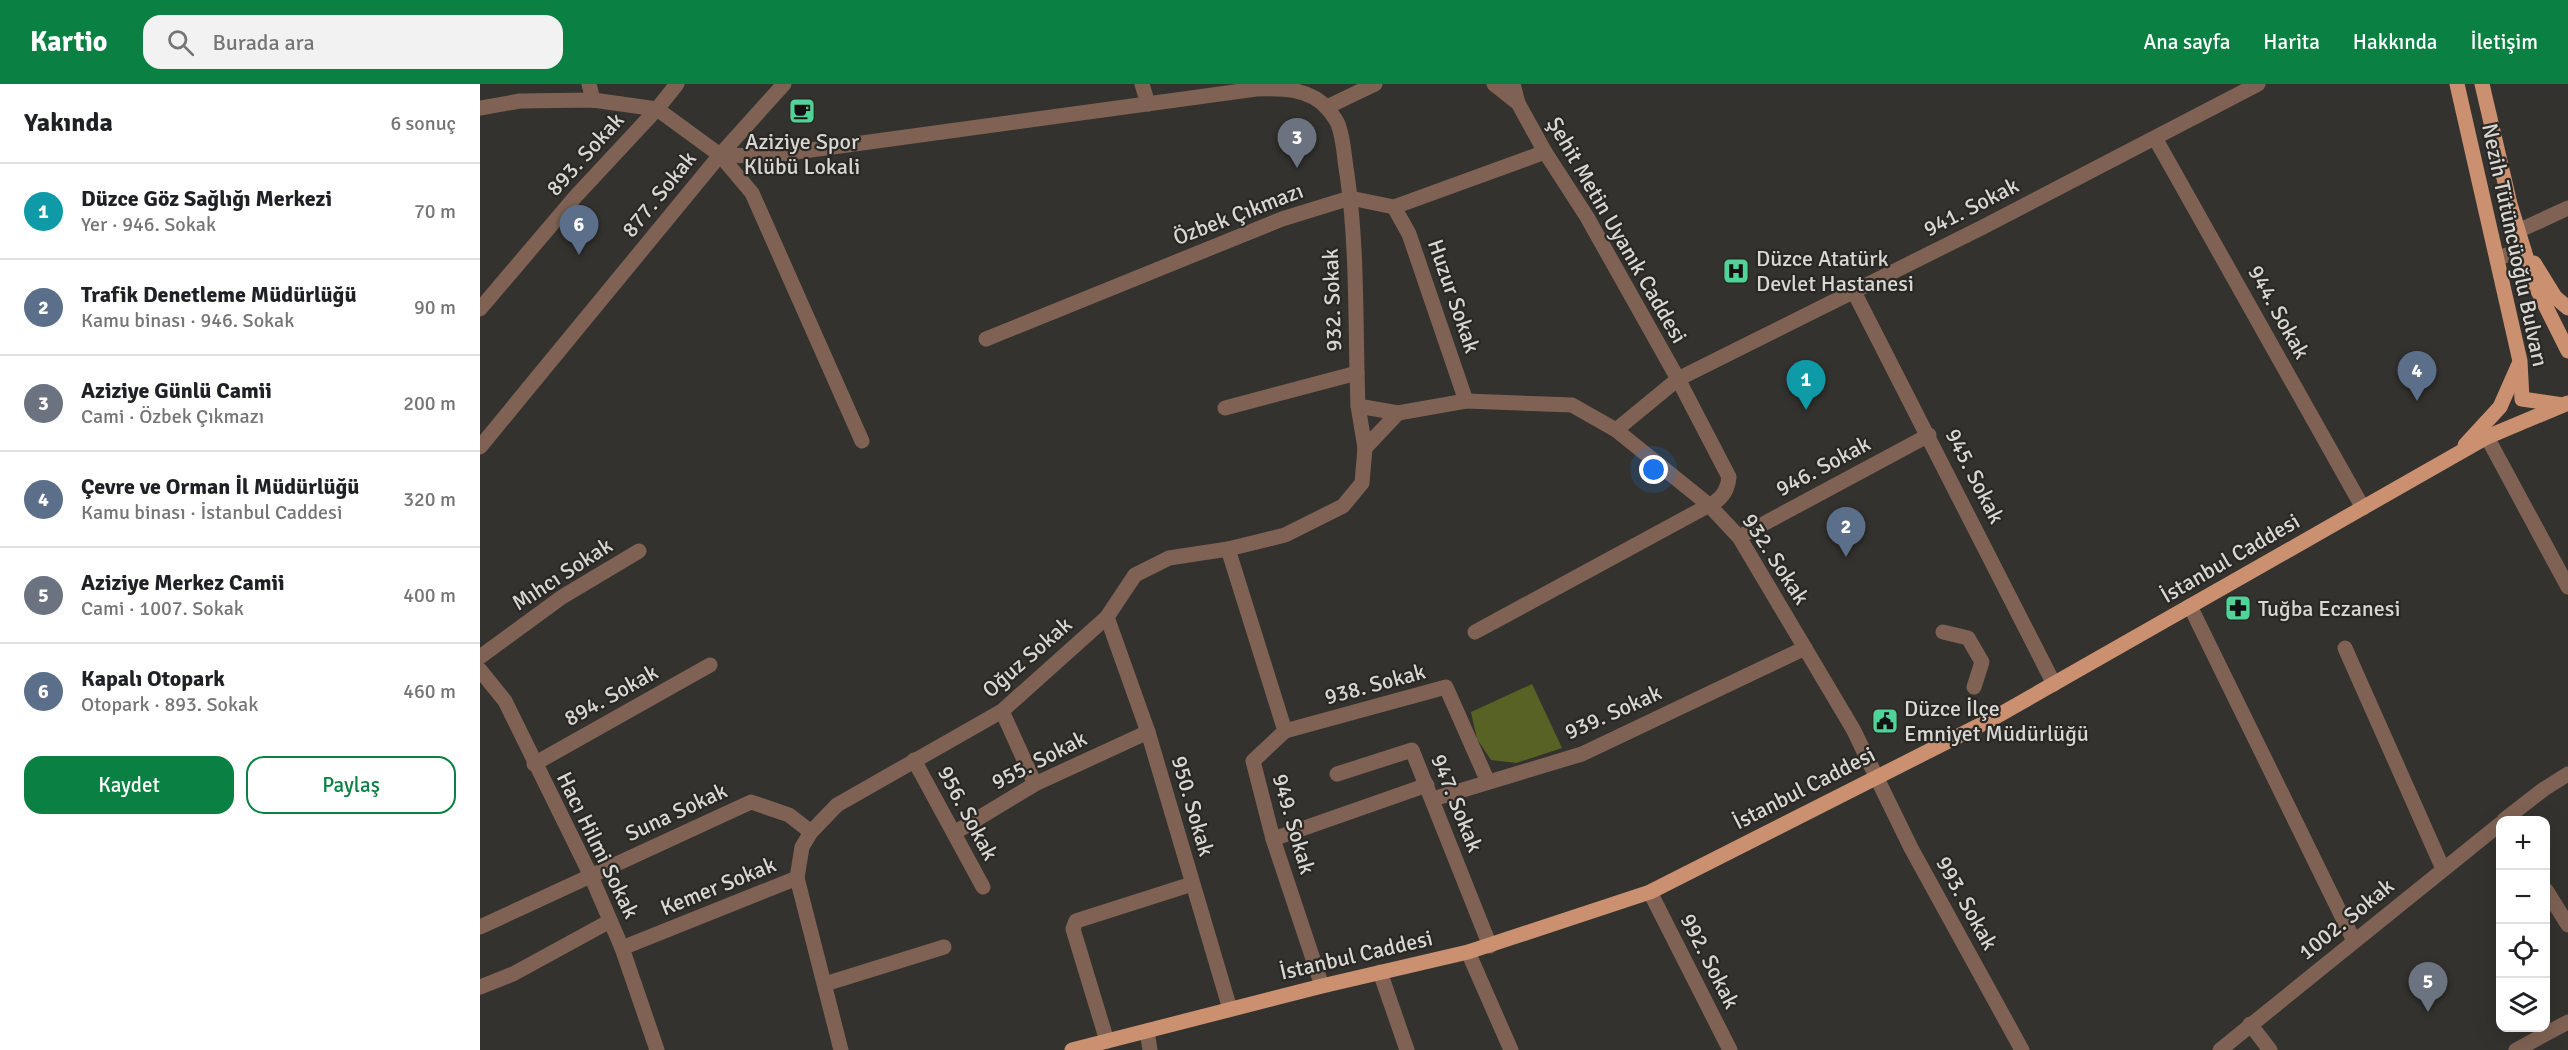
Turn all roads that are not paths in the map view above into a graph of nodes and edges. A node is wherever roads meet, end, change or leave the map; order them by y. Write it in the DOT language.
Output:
graph roads {
  1 [pos="589,84"];
  2 [pos="677,84"];
  3 [pos="784,84"];
  4 [pos="1142,84"];
  5 [pos="1375,84"];
  6 [pos="1494,84"];
  7 [pos="1512,84"];
  8 [pos="2258,84"];
  9 [pos="2457,84"];
  10 [pos="2482,84"];
  11 [pos="593,100"];
  12 [pos="1518,103"];
  13 [pos="1148,104"];
  14 [pos="1327,107"];
  15 [pos="480,108"];
  16 [pos="657,109"];
  17 [pos="2155,138"];
  18 [pos="1545,152"];
  19 [pos="720,155"];
  20 [pos="1350,198"];
  21 [pos="1394,207"];
  22 [pos="2568,208"];
  23 [pos="2521,241"];
  24 [pos="2497,258"];
  25 [pos="1853,290"];
  26 [pos="2568,308"];
  27 [pos="480,309"];
  28 [pos="986,339"];
  29 [pos="2568,351"];
  30 [pos="2520,361"];
  31 [pos="1357,373"];
  32 [pos="1678,379"];
  33 [pos="1466,401"];
  34 [pos="2567,403"];
  35 [pos="1358,406"];
  36 [pos="1225,408"];
  37 [pos="1398,413"];
  38 [pos="1616,430"];
  39 [pos="1929,435"];
  40 [pos="2487,438"];
  41 [pos="862,441"];
  42 [pos="480,447"];
  43 [pos="1365,448"];
  44 [pos="2454,456"];
  45 [pos="1709,505"];
  46 [pos="2363,508"];
  47 [pos="1739,537"];
  48 [pos="1228,549"];
  49 [pos="639,551"];
  50 [pos="2568,587"];
  51 [pos="2190,606"];
  52 [pos="1107,617"];
  53 [pos="1475,632"];
  54 [pos="1943,632"];
  55 [pos="1805,648"];
  56 [pos="2345,648"];
  57 [pos="480,657"];
  58 [pos="710,665"];
  59 [pos="480,670"];
  60 [pos="2054,684"];
  61 [pos="1974,687"];
  62 [pos="1002,711"];
  63 [pos="1285,731"];
  64 [pos="1148,732"];
  65 [pos="914,760"];
  66 [pos="534,764"];
  67 [pos="1337,774"];
  68 [pos="2568,774"];
  69 [pos="1876,775"];
  70 [pos="1488,782"];
  71 [pos="1035,784"];
  72 [pos="1430,792"];
  73 [pos="2509,816"];
  74 [pos="2496,827"];
  75 [pos="811,832"];
  76 [pos="954,833"];
  77 [pos="1273,839"];
  78 [pos="2444,869"];
  79 [pos="591,876"];
  80 [pos="797,878"];
  81 [pos="1192,884"];
  82 [pos="983,886"];
  83 [pos="1650,892"];
  84 [pos="2550,896"];
  85 [pos="610,921"];
  86 [pos="2568,925"];
  87 [pos="480,927"];
  88 [pos="2354,941"];
  89 [pos="1490,946"];
  90 [pos="944,947"];
  91 [pos="622,948"];
  92 [pos="1468,952"];
  93 [pos="1380,972"];
  94 [pos="825,984"];
  95 [pos="1322,986"];
  96 [pos="480,987"];
  97 [pos="1230,1009"];
  98 [pos="2568,1022"];
  99 [pos="2250,1024"];
  100 [pos="1147,1031"];
  101 [pos="1107,1041"];
  102 [pos="657,1050"];
  103 [pos="841,1050"];
  104 [pos="1072,1050"];
  105 [pos="1150,1050"];
  106 [pos="1407,1050"];
  107 [pos="1511,1050"];
  108 [pos="1730,1050"];
  109 [pos="2022,1050"];
  110 [pos="2220,1050"];
  111 [pos="2270,1050"];
  112 [pos="2516,1050"];
  1 -- 11 [label="street"];
  2 -- 16 [label="street, 893. Sokak"];
  3 -- 19 [label="street, 877. Sokak"];
  4 -- 13 [label="street"];
  5 -- 14 [label="street"];
  6 -- 12 [label="street, Şehit Metin Uyanık Caddesi"];
  7 -- 12 [label="street, Şehit Metin Uyanık Caddesi"];
  8 -- 17 [label="street, 941. Sokak"];
  9 -- 24 [label="main road, Nezih Tütüncüoğlu Bulvarı"];
  10 -- 23 [label="main road, Nezih Tütüncüoğlu Bulvarı"];
  11 -- 15 [label="street"];
  11 -- 16 [label="street"];
  12 -- 18 [label="street, Şehit Metin Uyanık Caddesi"];
  13 -- 14 [label="street"];
  13 -- 19 [label="street"];
  14 -- 20 [label="street, 932. Sokak"];
  16 -- 19 [label="street"];
  16 -- 27 [label="street, 893. Sokak"];
  17 -- 25 [label="street, 941. Sokak"];
  17 -- 46 [label="street, 944. Sokak"];
  18 -- 21 [label="street"];
  18 -- 32 [label="street, Şehit Metin Uyanık Caddesi"];
  19 -- 41 [label="street"];
  19 -- 42 [label="street, 877. Sokak"];
  20 -- 21 [label="street, Özbek Çıkmazı"];
  20 -- 28 [label="street, Özbek Çıkmazı"];
  20 -- 31 [label="street, 932. Sokak"];
  21 -- 33 [label="street, Huzur Sokak"];
  22 -- 23 [label="street"];
  23 -- 24 [label="street"];
  23 -- 26 [label="main road"];
  23 -- 29 [label="main road, Nezih Tütüncüoğlu Bulvarı"];
  24 -- 30 [label="main road, Nezih Tütüncüoğlu Bulvarı"];
  25 -- 32 [label="street, 941. Sokak"];
  25 -- 39 [label="street, 945. Sokak"];
  30 -- 34 [label="main road, Nezih Tütüncüoğlu Bulvarı"];
  30 -- 44 [label="main road"];
  31 -- 35 [label="street, 932. Sokak"];
  31 -- 36 [label="street"];
  32 -- 38 [label="street, 941. Sokak"];
  32 -- 45 [label="street, Şehit Metin Uyanık Caddesi"];
  33 -- 37 [label="street, 932. Sokak"];
  33 -- 38 [label="street, 932. Sokak"];
  34 -- 40 [label="main road, İstanbul Caddesi"];
  35 -- 37 [label="street, 932. Sokak"];
  35 -- 43 [label="street, Oğuz Sokak"];
  37 -- 43 [label="street"];
  38 -- 45 [label="street, 932. Sokak"];
  39 -- 47 [label="street, 946. Sokak"];
  39 -- 60 [label="street, 945. Sokak"];
  40 -- 44 [label="main road, İstanbul Caddesi"];
  40 -- 50 [label="street"];
  43 -- 48 [label="street, Oğuz Sokak"];
  44 -- 46 [label="main road, İstanbul Caddesi"];
  45 -- 47 [label="street, 932. Sokak"];
  45 -- 53 [label="street"];
  46 -- 51 [label="main road, İstanbul Caddesi"];
  47 -- 55 [label="street, 932. Sokak"];
  48 -- 52 [label="street, Oğuz Sokak"];
  48 -- 63 [label="street"];
  49 -- 57 [label="street, Mıhcı Sokak"];
  51 -- 60 [label="main road, İstanbul Caddesi"];
  51 -- 88 [label="street"];
  52 -- 62 [label="street, Oğuz Sokak"];
  52 -- 64 [label="street, 950. Sokak"];
  54 -- 61 [label="street"];
  55 -- 69 [label="street, 932. Sokak"];
  55 -- 70 [label="street, 939. Sokak"];
  56 -- 78 [label="street"];
  58 -- 66 [label="street, 894. Sokak"];
  59 -- 66 [label="street, Hacı Hilmi Sokak"];
  60 -- 69 [label="main road, İstanbul Caddesi"];
  62 -- 65 [label="street, Oğuz Sokak"];
  62 -- 71 [label="street"];
  63 -- 70 [label="street, 938. Sokak"];
  63 -- 77 [label="street, 949. Sokak"];
  64 -- 71 [label="street, 955. Sokak"];
  64 -- 81 [label="street, 950. Sokak"];
  65 -- 75 [label="street, Oğuz Sokak"];
  65 -- 76 [label="street, 956. Sokak"];
  66 -- 79 [label="street, Hacı Hilmi Sokak"];
  67 -- 72 [label="street, 947. Sokak"];
  68 -- 73 [label="street"];
  69 -- 83 [label="main road, İstanbul Caddesi"];
  69 -- 109 [label="street, 993. Sokak"];
  70 -- 72 [label="street, 939. Sokak"];
  71 -- 76 [label="street, 955. Sokak"];
  72 -- 77 [label="street, 939. Sokak"];
  72 -- 89 [label="street, 947. Sokak"];
  74 -- 78 [label="street, 1002. Sokak"];
  75 -- 79 [label="street, Suna Sokak"];
  75 -- 80 [label="street, Oğuz Sokak"];
  76 -- 82 [label="street, 956. Sokak"];
  77 -- 95 [label="street, 949. Sokak"];
  78 -- 88 [label="street, 1002. Sokak"];
  79 -- 85 [label="street, Hacı Hilmi Sokak"];
  79 -- 87 [label="street, Suna Sokak"];
  80 -- 91 [label="street, Kemer Sokak"];
  80 -- 94 [label="street, Oğuz Sokak"];
  81 -- 97 [label="street, 950. Sokak"];
  81 -- 101 [label="street"];
  83 -- 89 [label="main road, İstanbul Caddesi"];
  83 -- 108 [label="street, 992. Sokak"];
  84 -- 86 [label="street"];
  85 -- 91 [label="street, Hacı Hilmi Sokak"];
  85 -- 96 [label="street"];
  88 -- 99 [label="street, 1002. Sokak"];
  89 -- 92 [label="main road, İstanbul Caddesi"];
  90 -- 94 [label="street"];
  91 -- 102 [label="street, Hacı Hilmi Sokak"];
  92 -- 93 [label="main road, İstanbul Caddesi"];
  92 -- 107 [label="street"];
  93 -- 95 [label="main road, İstanbul Caddesi"];
  93 -- 106 [label="street"];
  94 -- 103 [label="street, Oğuz Sokak"];
  95 -- 97 [label="main road, İstanbul Caddesi"];
  97 -- 100 [label="main road, İstanbul Caddesi"];
  98 -- 112 [label="street"];
  99 -- 110 [label="street, 1002. Sokak"];
  99 -- 111 [label="street"];
  100 -- 101 [label="main road, İstanbul Caddesi"];
  100 -- 105 [label="street"];
  101 -- 104 [label="main road, İstanbul Caddesi"];
}
